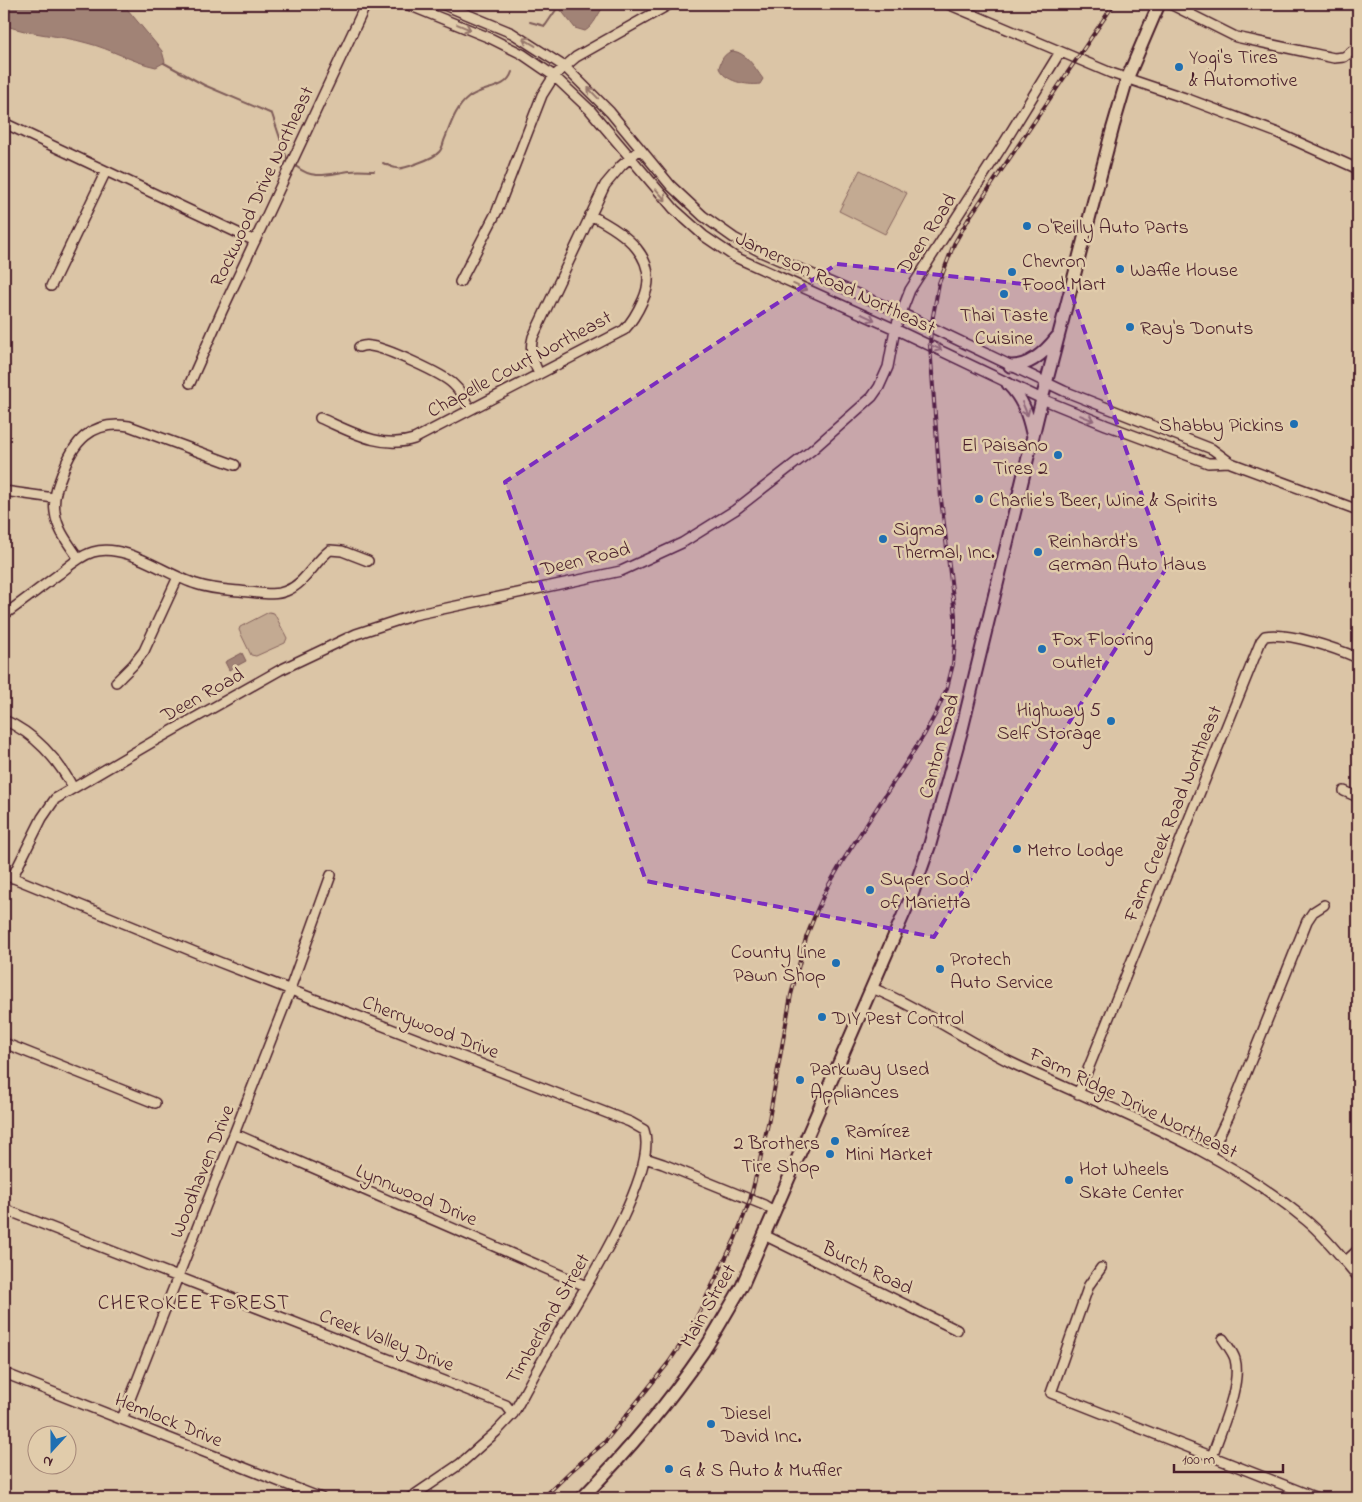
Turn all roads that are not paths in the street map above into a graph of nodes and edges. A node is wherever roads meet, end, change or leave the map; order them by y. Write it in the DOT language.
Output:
graph roads {
  1 [pos="366,4"];
  2 [pos="406,4"];
  3 [pos="442,4"];
  4 [pos="670,4"];
  5 [pos="948,4"];
  6 [pos="1159,4"];
  7 [pos="1170,4"];
  8 [pos="1355,49"];
  9 [pos="1060,52"];
  10 [pos="565,66"];
  11 [pos="554,76"];
  12 [pos="1127,79"];
  13 [pos="4,123"];
  14 [pos="640,149"];
  15 [pos="630,158"];
  16 [pos="1358,169"];
  17 [pos="106,171"];
  18 [pos="590,215"];
  19 [pos="256,241"];
  20 [pos="460,282"];
  21 [pos="51,286"];
  22 [pos="901,313"];
  23 [pos="895,328"];
  24 [pos="1058,336"];
  25 [pos="359,347"];
  26 [pos="1010,366"];
  27 [pos="539,374"];
  28 [pos="190,383"];
  29 [pos="1046,383"];
  30 [pos="1008,384"];
  31 [pos="1042,399"];
  32 [pos="470,410"];
  33 [pos="320,418"];
  34 [pos="1033,438"];
  35 [pos="1229,462"];
  36 [pos="235,465"];
  37 [pos="4,491"];
  38 [pos="54,498"];
  39 [pos="1358,510"];
  40 [pos="79,559"];
  41 [pos="368,562"];
  42 [pos="178,577"];
  43 [pos="4,615"];
  44 [pos="1358,658"];
  45 [pos="116,682"];
  46 [pos="4,720"];
  47 [pos="73,788"];
  48 [pos="1344,791"];
  49 [pos="1358,797"];
  50 [pos="331,874"];
  51 [pos="8,876"];
  52 [pos="1324,905"];
  53 [pos="872,988"];
  54 [pos="290,989"];
  55 [pos="4,1043"];
  56 [pos="1078,1094"];
  57 [pos="155,1103"];
  58 [pos="822,1104"];
  59 [pos="630,1122"];
  60 [pos="235,1134"];
  61 [pos="1210,1154"];
  62 [pos="645,1158"];
  63 [pos="4,1209"];
  64 [pos="774,1212"];
  65 [pos="764,1235"];
  66 [pos="1358,1250"];
  67 [pos="1346,1262"];
  68 [pos="1101,1268"];
  69 [pos="178,1276"];
  70 [pos="1358,1277"];
  71 [pos="586,1286"];
  72 [pos="957,1330"];
  73 [pos="1223,1339"];
  74 [pos="4,1373"];
  75 [pos="513,1414"];
  76 [pos="122,1419"];
  77 [pos="1212,1457"];
  78 [pos="321,1498"];
  79 [pos="410,1498"];
  80 [pos="582,1498"];
  81 [pos="1317,1498"];
  1 -- 19 [label="street, Rockwood Drive Northeast"];
  2 -- 11 [label="street, Jamerson Road Northeast, one-way"];
  10 -- 3 [label="street, Jamerson Road Northeast, one-way"];
  4 -- 10 [label="street"];
  5 -- 9 [label="street"];
  6 -- 12 [label="main road, Canton Road"];
  7 -- 8 [label="street"];
  9 -- 12 [label="street"];
  9 -- 22 [label="street, Deen Road"];
  10 -- 11 [label="street"];
  14 -- 10 [label="street, Jamerson Road Northeast, one-way"];
  11 -- 15 [label="street, Jamerson Road Northeast"];
  11 -- 20 [label="street"];
  12 -- 16 [label="street"];
  12 -- 24 [label="main road, Canton Road"];
  13 -- 17 [label="street"];
  14 -- 15 [label="street"];
  14 -- 22 [label="street, Jamerson Road Northeast"];
  15 -- 18 [label="street"];
  15 -- 23 [label="street, Jamerson Road Northeast, one-way"];
  17 -- 19 [label="street"];
  17 -- 21 [label="street"];
  18 -- 27 [label="street"];
  18 -- 27 [label="street, Chapelle Court Northeast"];
  19 -- 28 [label="street, Rockwood Drive Northeast"];
  22 -- 23 [label="street, Deen Road"];
  22 -- 26 [label="street, Jamerson Road Northeast"];
  23 -- 30 [label="street, Jamerson Road Northeast, one-way"];
  23 -- 47 [label="street, Deen Road"];
  24 -- 26 [label="main road"];
  24 -- 29 [label="main road, Canton Road"];
  25 -- 32 [label="street"];
  26 -- 29 [label="street, Jamerson Road Northeast"];
  27 -- 32 [label="street, Chapelle Court Northeast"];
  29 -- 31 [label="main road, Canton Road"];
  29 -- 35 [label="street, Jamerson Road Northeast"];
  30 -- 31 [label="street, Jamerson Road Northeast"];
  30 -- 34 [label="main road, one-way"];
  31 -- 34 [label="main road, Canton Road"];
  31 -- 35 [label="street, Jamerson Road Northeast, one-way"];
  32 -- 33 [label="street, Chapelle Court Northeast"];
  34 -- 53 [label="main road, Canton Road"];
  35 -- 39 [label="street, Jamerson Road Northeast"];
  36 -- 38 [label="street"];
  37 -- 38 [label="street"];
  38 -- 40 [label="street"];
  40 -- 42 [label="street"];
  40 -- 43 [label="street"];
  41 -- 42 [label="street"];
  42 -- 45 [label="street"];
  44 -- 56 [label="street, Farm Creek Road Northeast"];
  46 -- 47 [label="street"];
  47 -- 51 [label="street, Deen Road"];
  48 -- 49 [label="street"];
  50 -- 54 [label="street, Woodhaven Drive"];
  51 -- 54 [label="street, Cherrywood Drive"];
  52 -- 61 [label="street"];
  53 -- 56 [label="street, Farm Ridge Drive Northeast"];
  53 -- 58 [label="main road, Canton Road"];
  54 -- 59 [label="street, Cherrywood Drive"];
  54 -- 60 [label="street, Woodhaven Drive"];
  55 -- 57 [label="street"];
  56 -- 61 [label="street, Farm Ridge Drive Northeast"];
  58 -- 64 [label="main road, Main Street"];
  59 -- 62 [label="street, Timberland Street"];
  60 -- 69 [label="street, Woodhaven Drive"];
  60 -- 71 [label="street, Lynnwood Drive"];
  61 -- 67 [label="street, Farm Ridge Drive Northeast"];
  62 -- 64 [label="street"];
  62 -- 71 [label="street, Timberland Street"];
  63 -- 69 [label="street, Creek Valley Drive"];
  64 -- 65 [label="main road, Main Street"];
  65 -- 72 [label="street, Burch Road"];
  65 -- 80 [label="main road, Main Street"];
  66 -- 67 [label="street"];
  67 -- 70 [label="street, Farm Ridge Drive Northeast"];
  68 -- 77 [label="street"];
  69 -- 75 [label="street, Creek Valley Drive"];
  69 -- 76 [label="street, Woodhaven Drive"];
  71 -- 75 [label="street, Timberland Street"];
  73 -- 77 [label="street"];
  74 -- 76 [label="street, Hemlock Drive"];
  75 -- 79 [label="street, Timberland Street"];
  76 -- 78 [label="street, Hemlock Drive"];
  77 -- 81 [label="street"];
}
